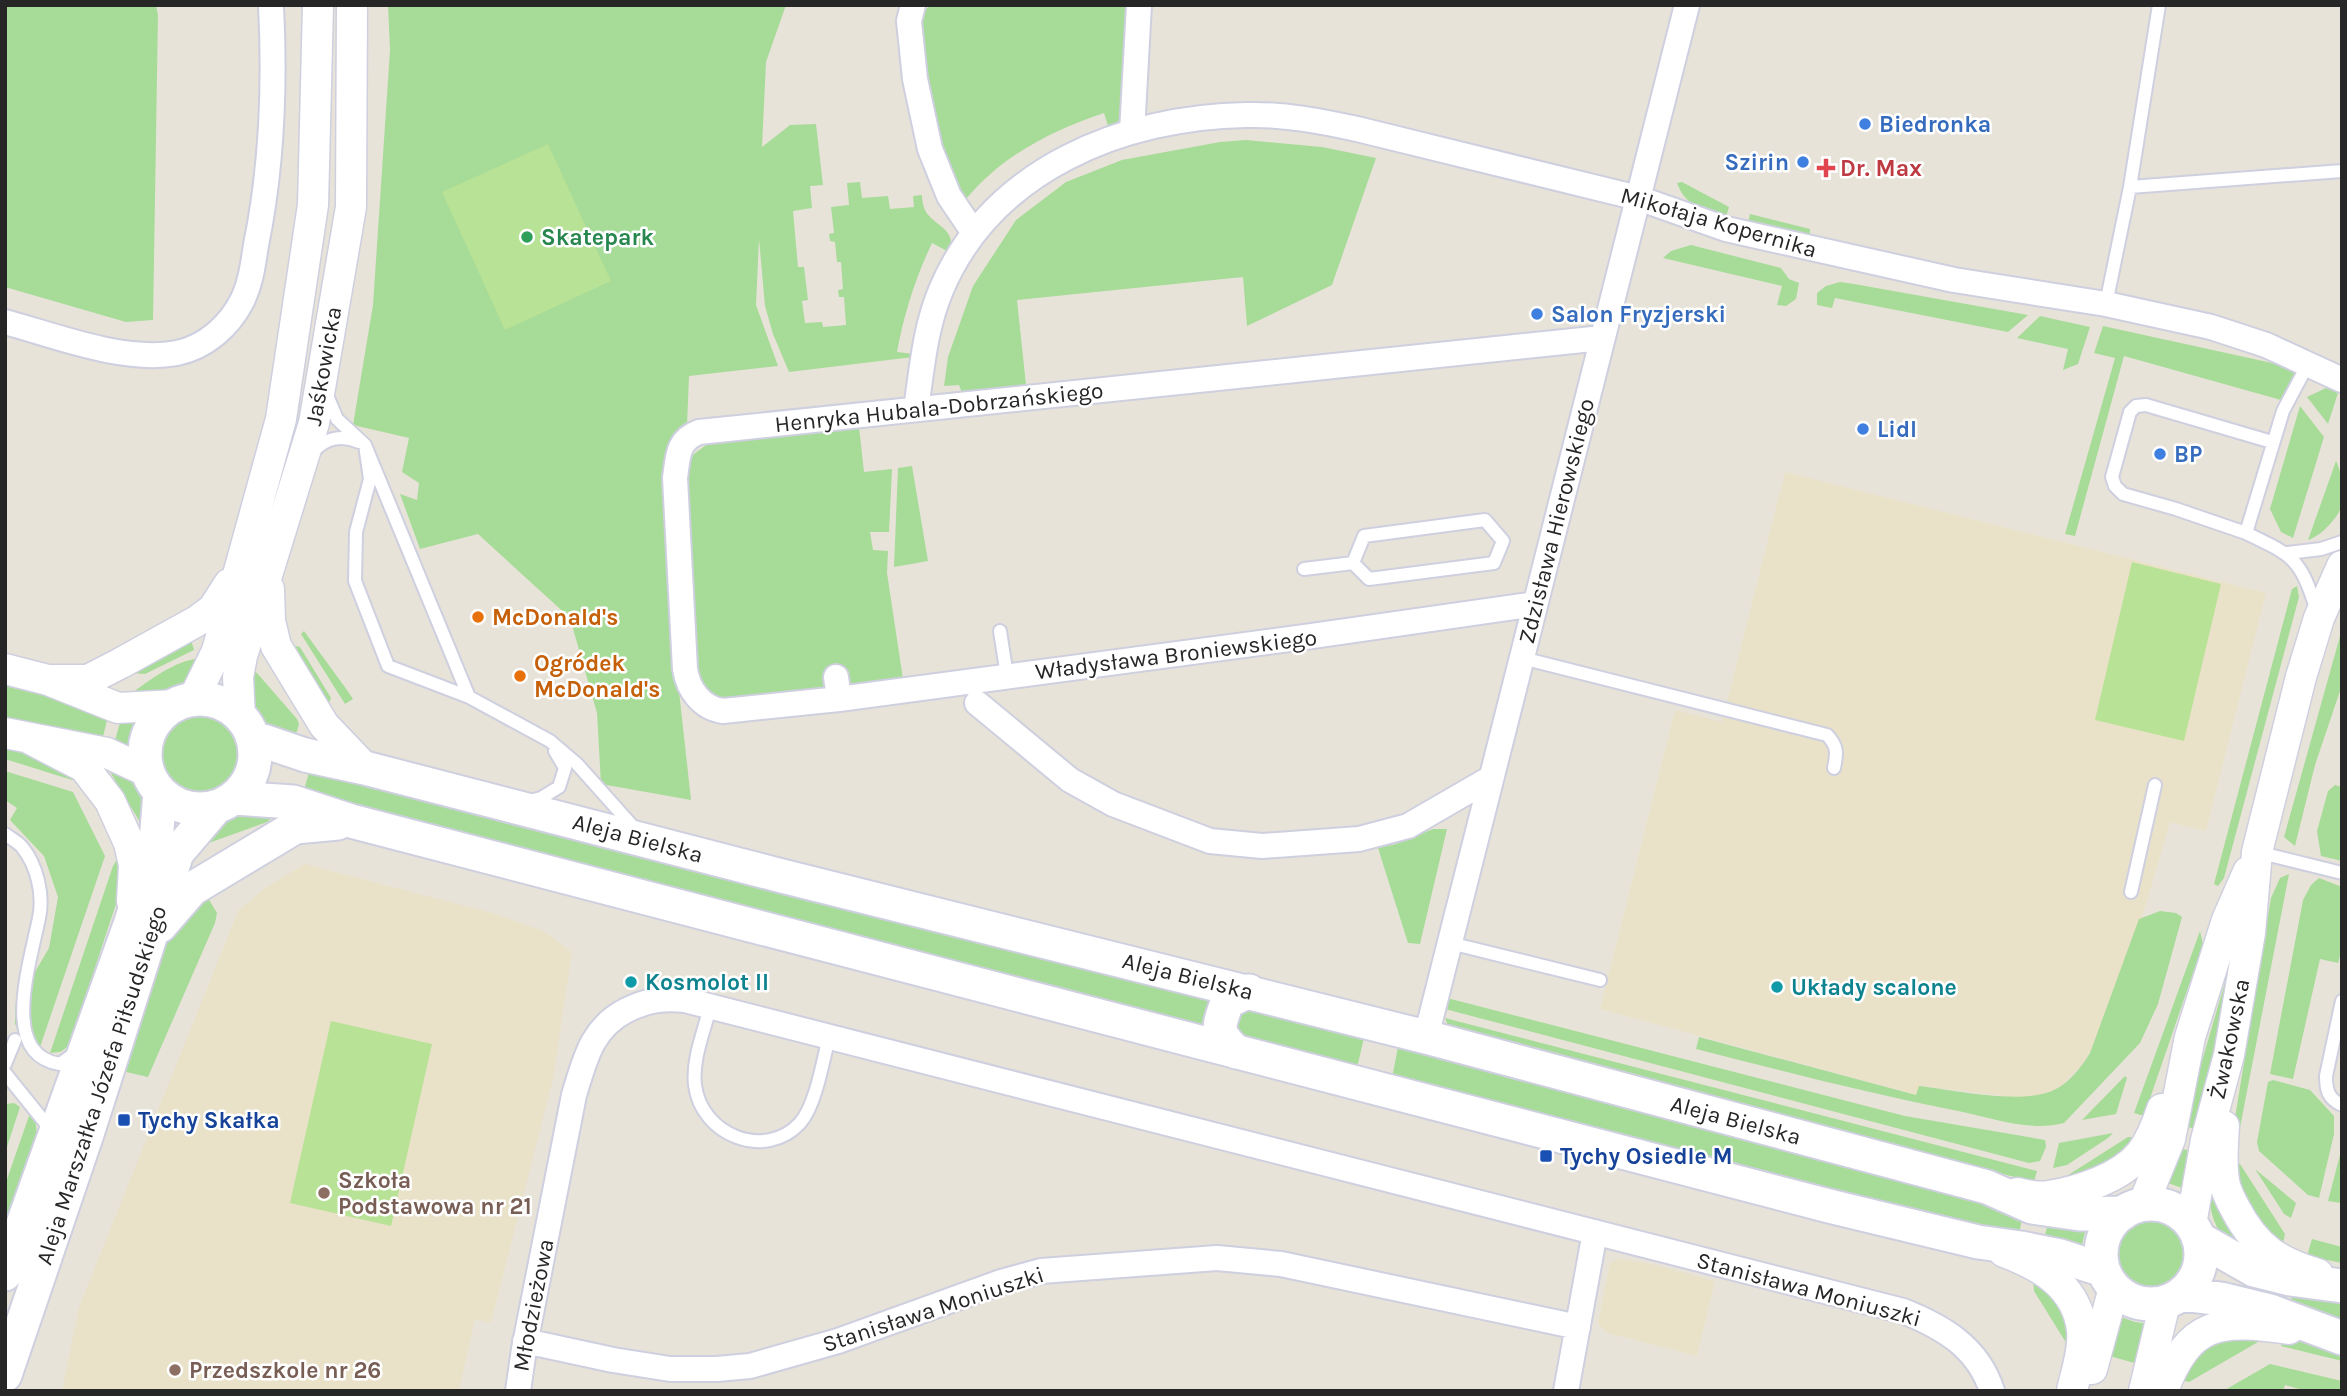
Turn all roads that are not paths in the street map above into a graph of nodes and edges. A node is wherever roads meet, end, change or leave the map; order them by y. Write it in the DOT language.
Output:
graph roads {
  1 [pos="271,5"];
  2 [pos="318,5"];
  3 [pos="352,5"];
  4 [pos="914,5"];
  5 [pos="1139,5"];
  6 [pos="1686,5"];
  7 [pos="2159,5"];
  8 [pos="1132,132"];
  9 [pos="2342,171"];
  10 [pos="2130,187"];
  11 [pos="1638,198"];
  12 [pos="974,233"];
  13 [pos="2106,304"];
  14 [pos="5,322"];
  15 [pos="1602,338"];
  16 [pos="2308,364"];
  17 [pos="323,372"];
  18 [pos="2342,380"];
  19 [pos="916,409"];
  20 [pos="2272,442"];
  21 [pos="365,446"];
  22 [pos="300,468"];
  23 [pos="366,496"];
  24 [pos="387,496"];
  25 [pos="2246,533"];
  26 [pos="2342,542"];
  27 [pos="2288,553"];
  28 [pos="1353,563"];
  29 [pos="2342,566"];
  30 [pos="255,567"];
  31 [pos="1304,569"];
  32 [pos="1535,604"];
  33 [pos="2319,618"];
  34 [pos="1000,631"];
  35 [pos="1522,658"];
  36 [pos="456,666"];
  37 [pos="5,669"];
  38 [pos="1007,676"];
  39 [pos="48,680"];
  40 [pos="837,688"];
  41 [pos="446,689"];
  42 [pos="469,697"];
  43 [pos="184,702"];
  44 [pos="977,703"];
  45 [pos="246,727"];
  46 [pos="19,737"];
  47 [pos="550,741"];
  48 [pos="365,768"];
  49 [pos="1833,768"];
  50 [pos="1491,778"];
  51 [pos="154,782"];
  52 [pos="2155,785"];
  53 [pos="225,802"];
  54 [pos="512,806"];
  55 [pos="351,821"];
  56 [pos="5,834"];
  57 [pos="645,839"];
  58 [pos="2257,852"];
  59 [pos="2342,873"];
  60 [pos="2131,892"];
  61 [pos="140,930"];
  62 [pos="1450,943"];
  63 [pos="1600,980"];
  64 [pos="1249,991"];
  65 [pos="11,1000"];
  66 [pos="685,1000"];
  67 [pos="2342,1001"];
  68 [pos="710,1007"];
  69 [pos="11,1021"];
  70 [pos="829,1037"];
  71 [pos="1426,1037"];
  72 [pos="2190,1037"];
  73 [pos="15,1040"];
  74 [pos="88,1041"];
  75 [pos="1236,1052"];
  76 [pos="2230,1055"];
  77 [pos="5,1064"];
  78 [pos="5,1073"];
  79 [pos="2342,1105"];
  80 [pos="55,1135"];
  81 [pos="1987,1187"];
  82 [pos="2133,1209"];
  83 [pos="2195,1231"];
  84 [pos="1595,1232"];
  85 [pos="1978,1242"];
  86 [pos="5,1274"];
  87 [pos="2108,1279"];
  88 [pos="2342,1284"];
  89 [pos="2173,1299"];
  90 [pos="1578,1327"];
  91 [pos="2335,1336"];
  92 [pos="525,1341"];
  93 [pos="5,1375"];
  94 [pos="518,1391"];
  95 [pos="1566,1391"];
  96 [pos="1992,1391"];
  97 [pos="2072,1391"];
  98 [pos="2083,1391"];
  99 [pos="2144,1391"];
  100 [pos="2163,1391"];
  1 -- 14 [label="street"];
  2 -- 30 [label="street, Jaśkowicka"];
  3 -- 17 [label="street, Jaśkowicka"];
  4 -- 12 [label="street"];
  5 -- 8 [label="street"];
  6 -- 11 [label="street, Zdzisława Hierowskiego"];
  7 -- 10 [label="lane"];
  8 -- 11 [label="street, Mikołaja Kopernika"];
  8 -- 12 [label="street, Mikołaja Kopernika"];
  9 -- 10 [label="lane"];
  10 -- 13 [label="lane"];
  11 -- 13 [label="street, Mikołaja Kopernika"];
  11 -- 15 [label="street, Zdzisława Hierowskiego"];
  12 -- 19 [label="street, Mikołaja Kopernika"];
  13 -- 16 [label="street, Mikołaja Kopernika"];
  15 -- 19 [label="street, Henryka Hubala-Dobrzańskiego"];
  15 -- 32 [label="street, Zdzisława Hierowskiego"];
  16 -- 18 [label="street, Mikołaja Kopernika"];
  16 -- 20 [label="lane"];
  17 -- 21 [label="lane"];
  17 -- 22 [label="street, Jaśkowicka"];
  19 -- 40 [label="street, Henryka Hubala-Dobrzańskiego"];
  20 -- 25 [label="lane"];
  20 -- 25 [label="lane"];
  21 -- 22 [label="lane"];
  21 -- 23 [label="lane"];
  21 -- 24 [label="lane"];
  22 -- 30 [label="street, Jaśkowicka"];
  23 -- 24 [label="lane"];
  23 -- 41 [label="lane"];
  24 -- 36 [label="lane"];
  25 -- 27 [label="lane"];
  26 -- 27 [label="lane"];
  27 -- 33 [label="lane"];
  28 -- 28 [label="lane"];
  28 -- 31 [label="lane"];
  29 -- 33 [label="street, Żwakowska"];
  30 -- 39 [label="street"];
  30 -- 43 [label="street, Jaśkowicka"];
  30 -- 45 [label="street, Jaśkowicka"];
  30 -- 48 [label="street"];
  32 -- 35 [label="street, Zdzisława Hierowskiego"];
  32 -- 38 [label="street, Władysława Broniewskiego"];
  33 -- 58 [label="street, Żwakowska"];
  34 -- 38 [label="lane"];
  35 -- 49 [label="lane"];
  35 -- 50 [label="street, Zdzisława Hierowskiego"];
  36 -- 41 [label="lane"];
  36 -- 42 [label="lane"];
  37 -- 39 [label="street"];
  38 -- 40 [label="street, Władysława Broniewskiego"];
  39 -- 43 [label="street"];
  41 -- 42 [label="lane"];
  42 -- 47 [label="lane"];
  43 -- 45 [label="main road"];
  43 -- 51 [label="main road"];
  44 -- 50 [label="street"];
  45 -- 48 [label="main road, Aleja Bielska"];
  45 -- 53 [label="main road"];
  46 -- 51 [label="street"];
  46 -- 61 [label="street"];
  47 -- 54 [label="lane"];
  47 -- 57 [label="lane"];
  48 -- 54 [label="main road, Aleja Bielska"];
  50 -- 62 [label="street, Zdzisława Hierowskiego"];
  51 -- 53 [label="main road"];
  51 -- 61 [label="main road, Aleja Marszałka Józefa Piłsudskiego"];
  52 -- 60 [label="lane"];
  53 -- 55 [label="main road"];
  53 -- 61 [label="main road, Aleja Marszałka Józefa Piłsudskiego"];
  54 -- 57 [label="main road, Aleja Bielska"];
  55 -- 61 [label="main road"];
  55 -- 75 [label="main road"];
  56 -- 65 [label="lane"];
  57 -- 64 [label="main road, Aleja Bielska"];
  58 -- 59 [label="lane"];
  58 -- 72 [label="street, Żwakowska"];
  58 -- 76 [label="street, Żwakowska"];
  61 -- 74 [label="main road, Aleja Marszałka Józefa Piłsudskiego"];
  61 -- 93 [label="main road, Aleja Marszałka Józefa Piłsudskiego"];
  62 -- 63 [label="lane"];
  62 -- 71 [label="street, Zdzisława Hierowskiego"];
  64 -- 71 [label="main road, Aleja Bielska"];
  64 -- 75 [label="main road"];
  66 -- 68 [label="street, Stanisława Moniuszki"];
  66 -- 92 [label="street, Młodzieżowa"];
  67 -- 79 [label="lane"];
  68 -- 70 [label="street, Stanisława Moniuszki"];
  68 -- 70 [label="lane"];
  69 -- 73 [label="lane"];
  70 -- 84 [label="street, Stanisława Moniuszki"];
  71 -- 81 [label="main road, Aleja Bielska"];
  72 -- 81 [label="street"];
  72 -- 82 [label="street, Żwakowska"];
  73 -- 74 [label="lane"];
  73 -- 77 [label="lane"];
  74 -- 80 [label="main road, Aleja Marszałka Józefa Piłsudskiego"];
  75 -- 85 [label="main road"];
  76 -- 83 [label="street, Żwakowska"];
  76 -- 88 [label="street"];
  78 -- 80 [label="lane"];
  80 -- 86 [label="main road, Aleja Marszałka Józefa Piłsudskiego"];
  81 -- 82 [label="main road, Aleja Bielska"];
  82 -- 83 [label="main road"];
  82 -- 87 [label="main road"];
  83 -- 88 [label="main road"];
  83 -- 89 [label="main road"];
  84 -- 90 [label="street"];
  84 -- 96 [label="street, Stanisława Moniuszki"];
  85 -- 87 [label="main road"];
  85 -- 97 [label="street"];
  87 -- 89 [label="main road"];
  87 -- 98 [label="street"];
  89 -- 91 [label="main road"];
  89 -- 99 [label="street"];
  90 -- 92 [label="street, Stanisława Moniuszki"];
  90 -- 95 [label="street"];
  91 -- 100 [label="street"];
  92 -- 94 [label="street, Młodzieżowa"];
}
